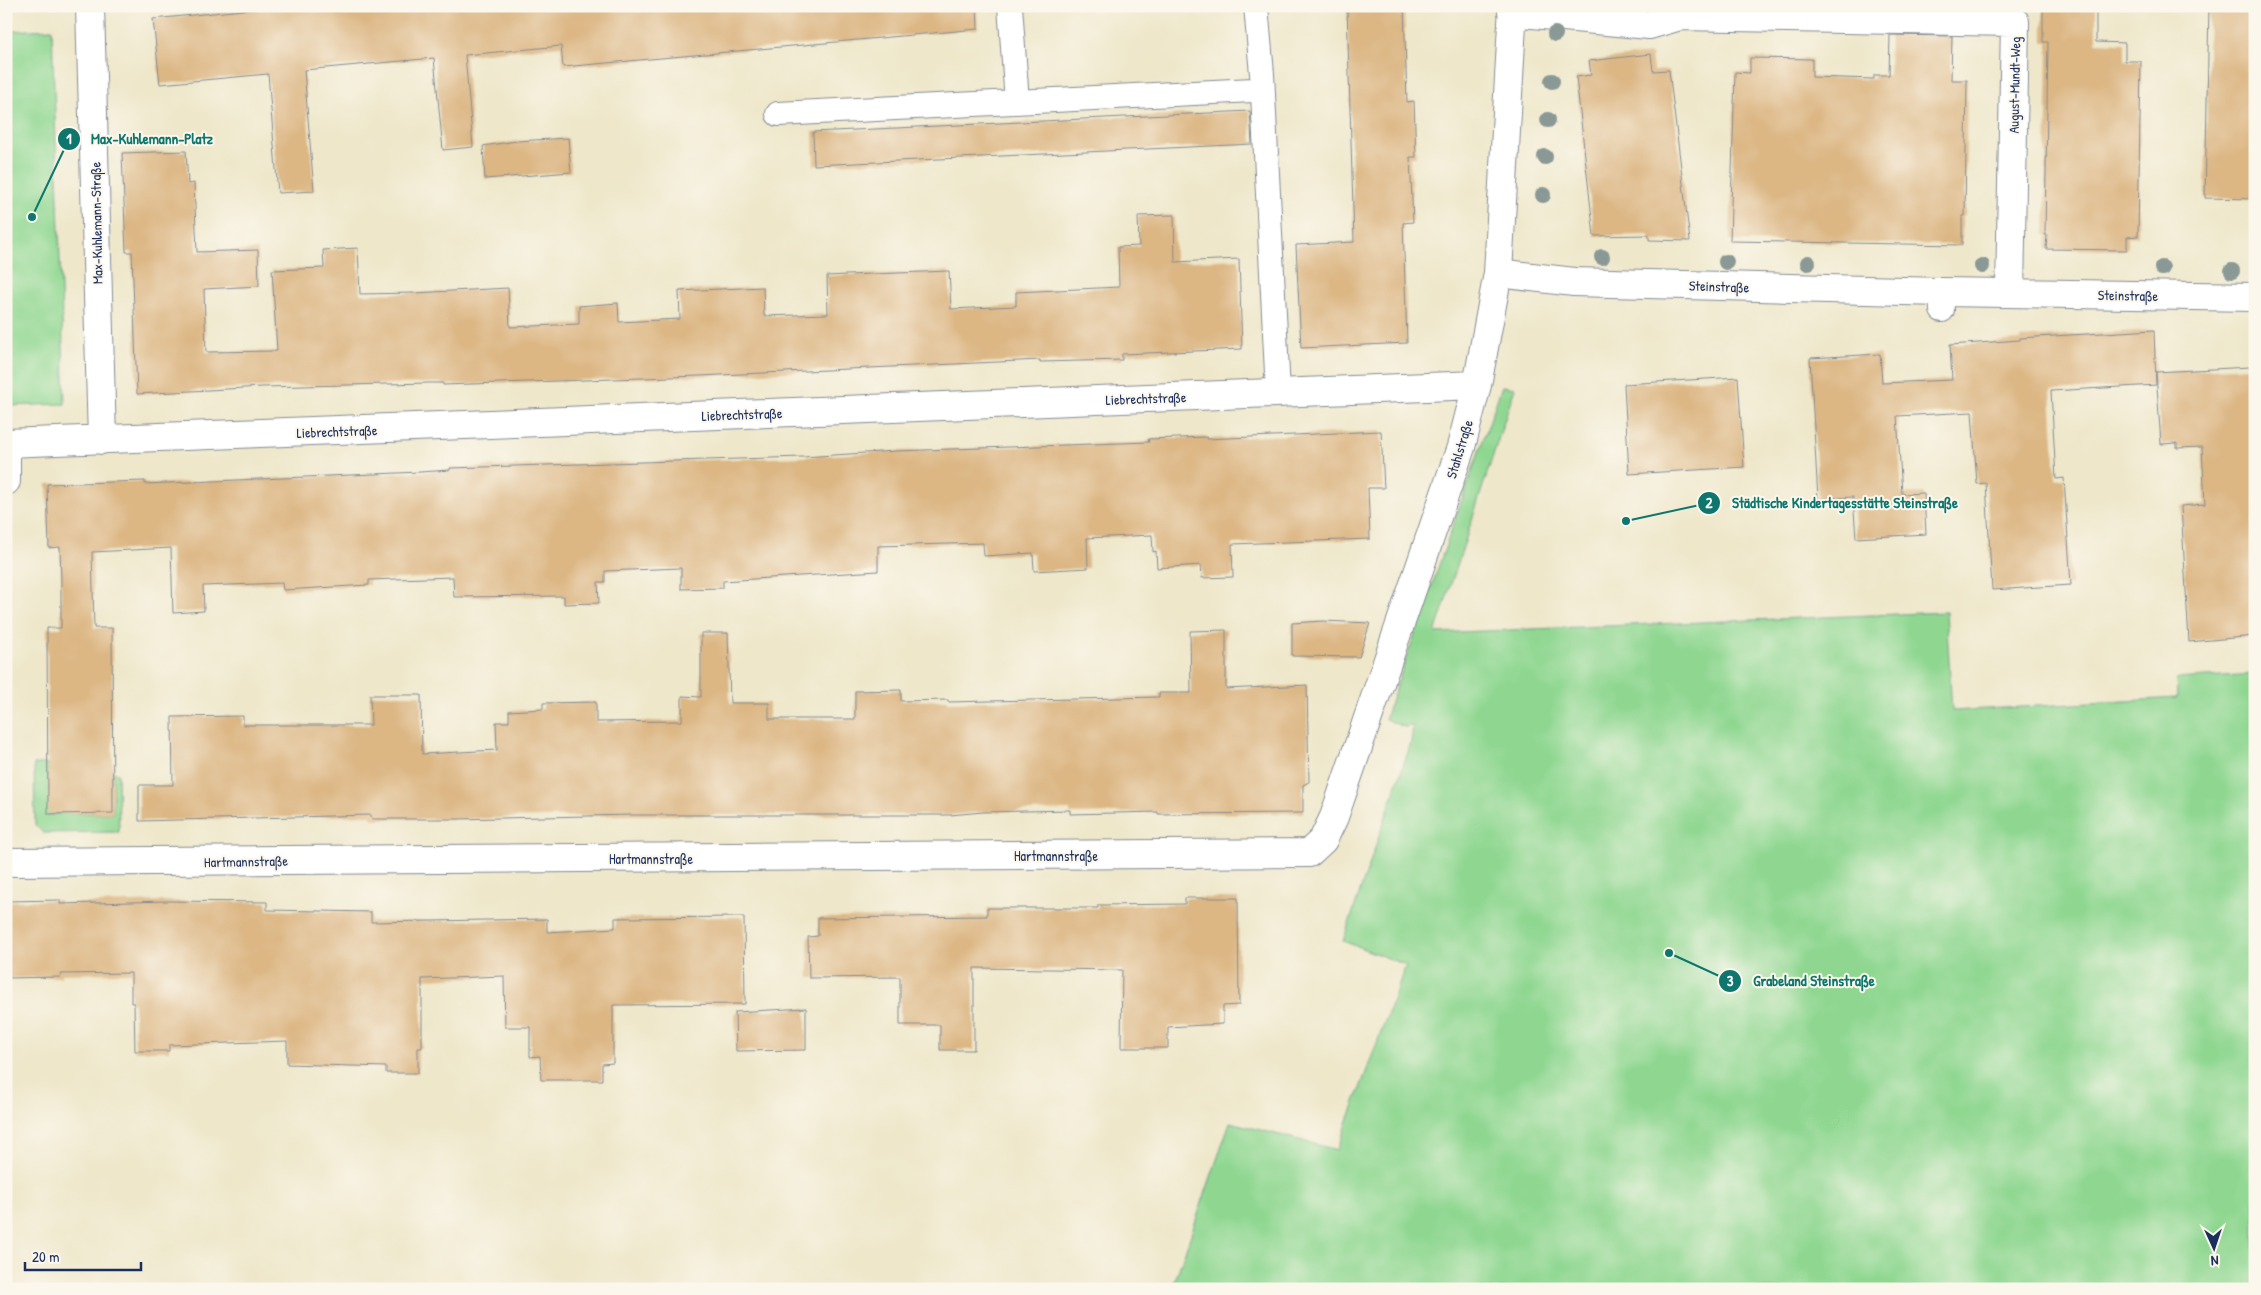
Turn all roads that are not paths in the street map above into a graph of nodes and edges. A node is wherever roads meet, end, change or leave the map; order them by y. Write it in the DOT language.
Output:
graph roads {
  1 [pos="90,6"];
  2 [pos="1010,6"];
  3 [pos="1256,6"];
  4 [pos="1512,9"];
  5 [pos="1253,90"];
  6 [pos="1018,102"];
  7 [pos="778,114"];
  8 [pos="1498,273"];
  9 [pos="2010,293"];
  10 [pos="2255,297"];
  11 [pos="1477,385"];
  12 [pos="1278,393"];
  13 [pos="102,440"];
  14 [pos="6,443"];
  15 [pos="6,481"];
  16 [pos="1296,853"];
  17 [pos="6,862"];
  1 -- 13 [label="street, Max-Kuhlemann-Straße"];
  2 -- 6 [label="lane"];
  3 -- 12 [label="lane"];
  4 -- 8 [label="street, Stahlstraße"];
  4 -- 9 [label="street, August-Mundt-Weg"];
  5 -- 6 [label="lane"];
  6 -- 7 [label="lane"];
  8 -- 9 [label="street, Steinstraße"];
  8 -- 11 [label="street, Stahlstraße"];
  9 -- 10 [label="street, Steinstraße"];
  11 -- 12 [label="street, Liebrechtstraße"];
  11 -- 16 [label="street, Stahlstraße"];
  12 -- 13 [label="street, Liebrechtstraße"];
  13 -- 14 [label="street, Liebrechtstraße"];
  14 -- 15 [label="street"];
  16 -- 17 [label="street, Hartmannstraße"];
}
